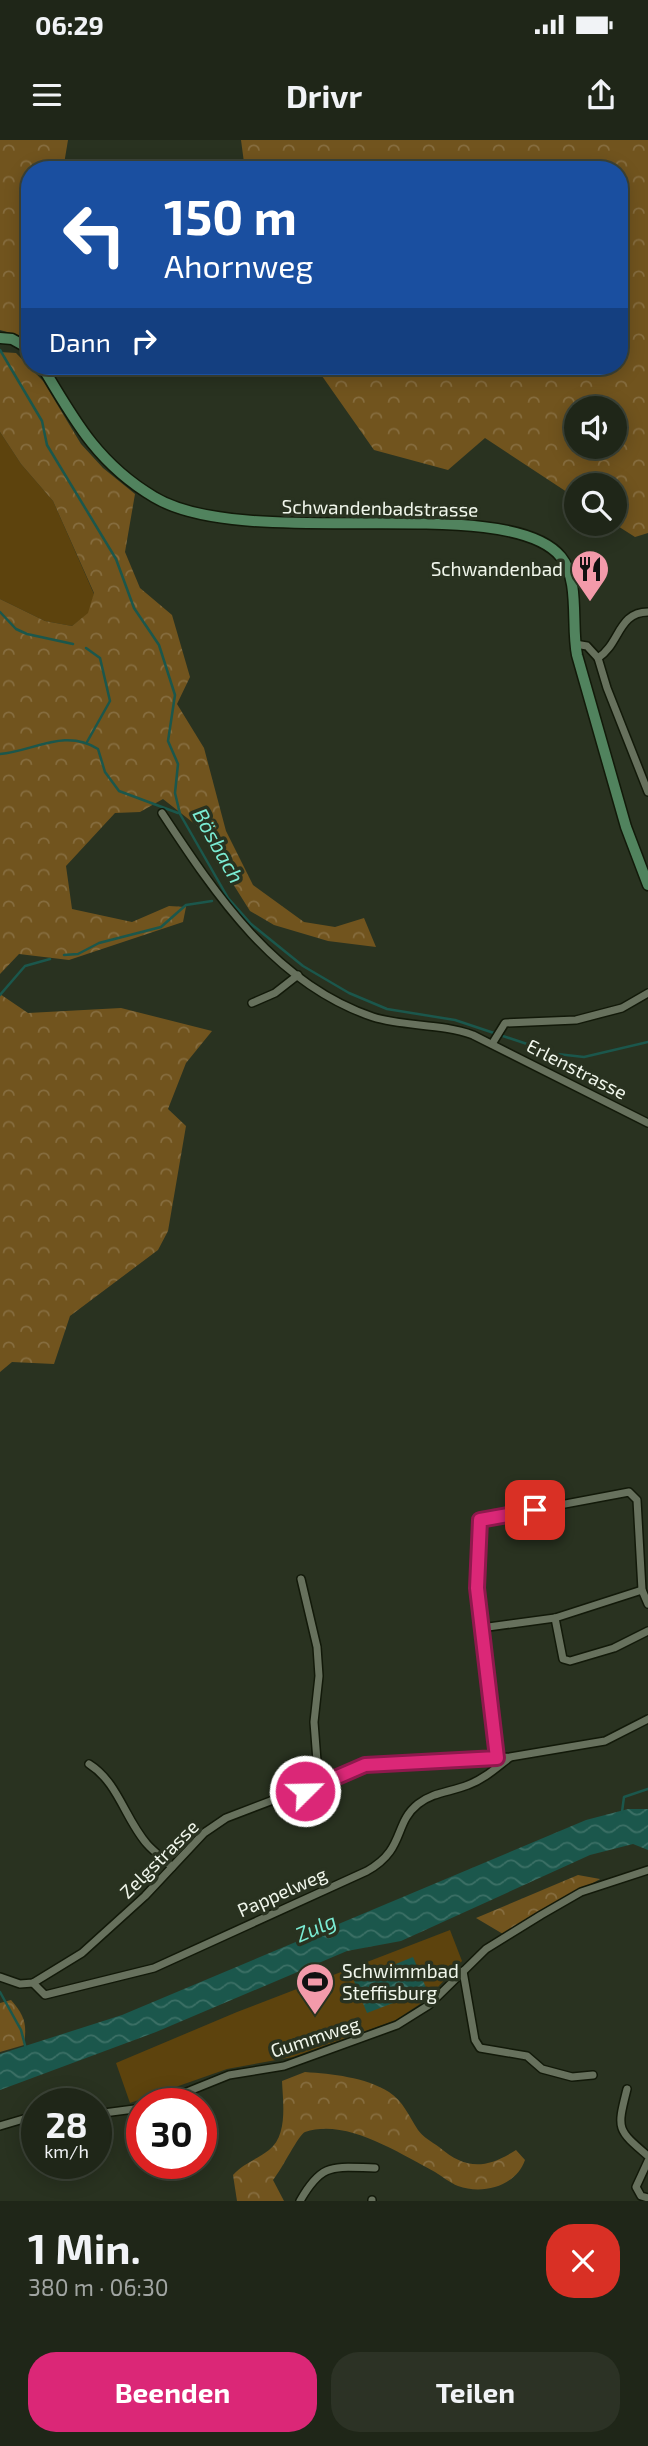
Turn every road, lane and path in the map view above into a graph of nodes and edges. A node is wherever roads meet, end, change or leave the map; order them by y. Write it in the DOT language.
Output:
graph roads {
  1 [pos="0,338"];
  2 [pos="21,344"];
  3 [pos="47,375"];
  4 [pos="648,612"];
  5 [pos="575,644"];
  6 [pos="598,658"];
  7 [pos="648,792"];
  8 [pos="162,813"];
  9 [pos="648,885"];
  10 [pos="298,975"];
  11 [pos="648,993"];
  12 [pos="251,1003"];
  13 [pos="493,1041"];
  14 [pos="648,1123"];
  15 [pos="301,1578"];
  16 [pos="642,1590"];
  17 [pos="648,1604"];
  18 [pos="555,1618"];
  19 [pos="481,1628"];
  20 [pos="648,1630"];
  21 [pos="648,1719"];
  22 [pos="497,1758"];
  23 [pos="509,1758"];
  24 [pos="89,1764"];
  25 [pos="331,1780"];
  26 [pos="172,1867"];
  27 [pos="648,1871"];
  28 [pos="463,1970"];
  29 [pos="0,1978"];
  30 [pos="33,1983"];
  31 [pos="593,2075"];
  32 [pos="197,2088"];
  33 [pos="627,2089"];
  34 [pos="21,2120"];
  35 [pos="0,2126"];
  36 [pos="648,2158"];
  37 [pos="375,2168"];
  38 [pos="648,2198"];
  39 [pos="300,2201"];
  1 -- 2 [label="street"];
  3 -- 5 [label="street, Schwandenbadstrasse"];
  4 -- 6 [label="street"];
  5 -- 6 [label="street"];
  5 -- 9 [label="street, Schwandenbadstrasse"];
  6 -- 7 [label="street"];
  8 -- 10 [label="street, Erlenstrasse"];
  10 -- 12 [label="street"];
  10 -- 13 [label="street, Erlenstrasse"];
  11 -- 13 [label="street"];
  13 -- 14 [label="street, Erlenstrasse"];
  15 -- 25 [label="street"];
  16 -- 17 [label="street"];
  16 -- 18 [label="street"];
  16 -- 19 [label="street"];
  18 -- 19 [label="street"];
  18 -- 20 [label="street"];
  19 -- 22 [label="street"];
  21 -- 23 [label="street, Zelgstrasse"];
  22 -- 23 [label="street, Zelgstrasse"];
  22 -- 25 [label="street, Zelgstrasse"];
  23 -- 30 [label="street, Pappelweg"];
  24 -- 26 [label="street"];
  25 -- 26 [label="street, Zelgstrasse"];
  26 -- 30 [label="street, Zelgstrasse"];
  27 -- 28 [label="street, Gummweg"];
  28 -- 31 [label="street"];
  28 -- 32 [label="street, Gummweg"];
  29 -- 30 [label="street"];
  33 -- 36 [label="street"];
  34 -- 35 [label="street"];
  36 -- 38 [label="street"];
  37 -- 39 [label="street"];
}
